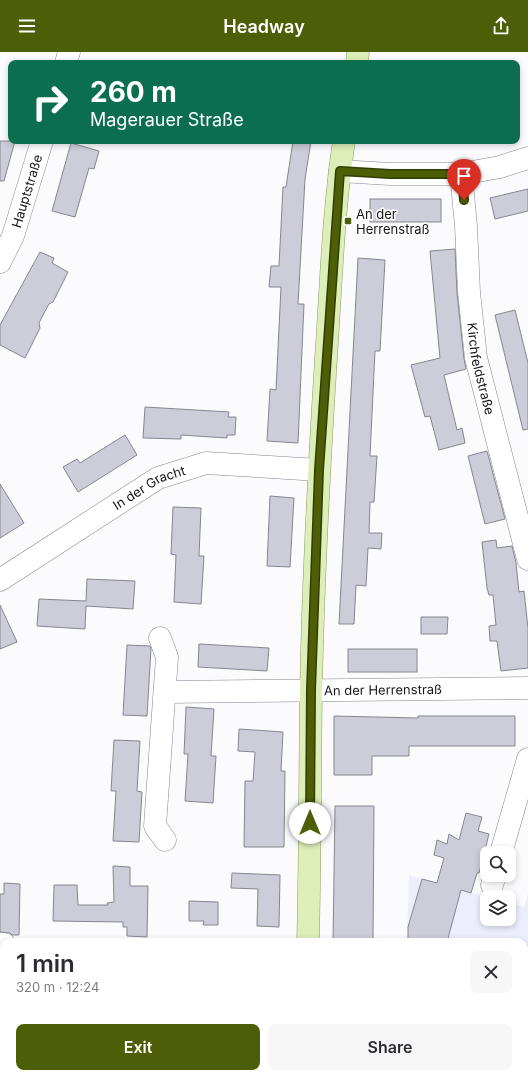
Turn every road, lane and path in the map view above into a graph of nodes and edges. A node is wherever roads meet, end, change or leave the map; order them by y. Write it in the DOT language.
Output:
graph roads {
  1 [pos="41,144"];
  2 [pos="344,144"];
  3 [pos="528,158"];
  4 [pos="340,171"];
  5 [pos="462,174"];
  6 [pos="0,262"];
  7 [pos="319,470"];
  8 [pos="528,559"];
  9 [pos="0,580"];
  10 [pos="160,638"];
  11 [pos="528,688"];
  12 [pos="311,690"];
  13 [pos="165,692"];
  14 [pos="528,759"];
  15 [pos="165,840"];
  16 [pos="503,846"];
  17 [pos="308,938"];
  1 -- 6 [label="street, Hauptstraße"];
  2 -- 4 [label="main road"];
  3 -- 5 [label="street"];
  4 -- 5 [label="street"];
  4 -- 7 [label="main road"];
  5 -- 8 [label="street, Kirchfeldstraße"];
  7 -- 9 [label="street, In der Gracht"];
  7 -- 12 [label="main road"];
  10 -- 13 [label="street"];
  11 -- 12 [label="street, An der Herrenstraß"];
  12 -- 13 [label="street, An der Herrenstraß"];
  12 -- 17 [label="main road"];
  13 -- 15 [label="street"];
  14 -- 16 [label="street"];
}
